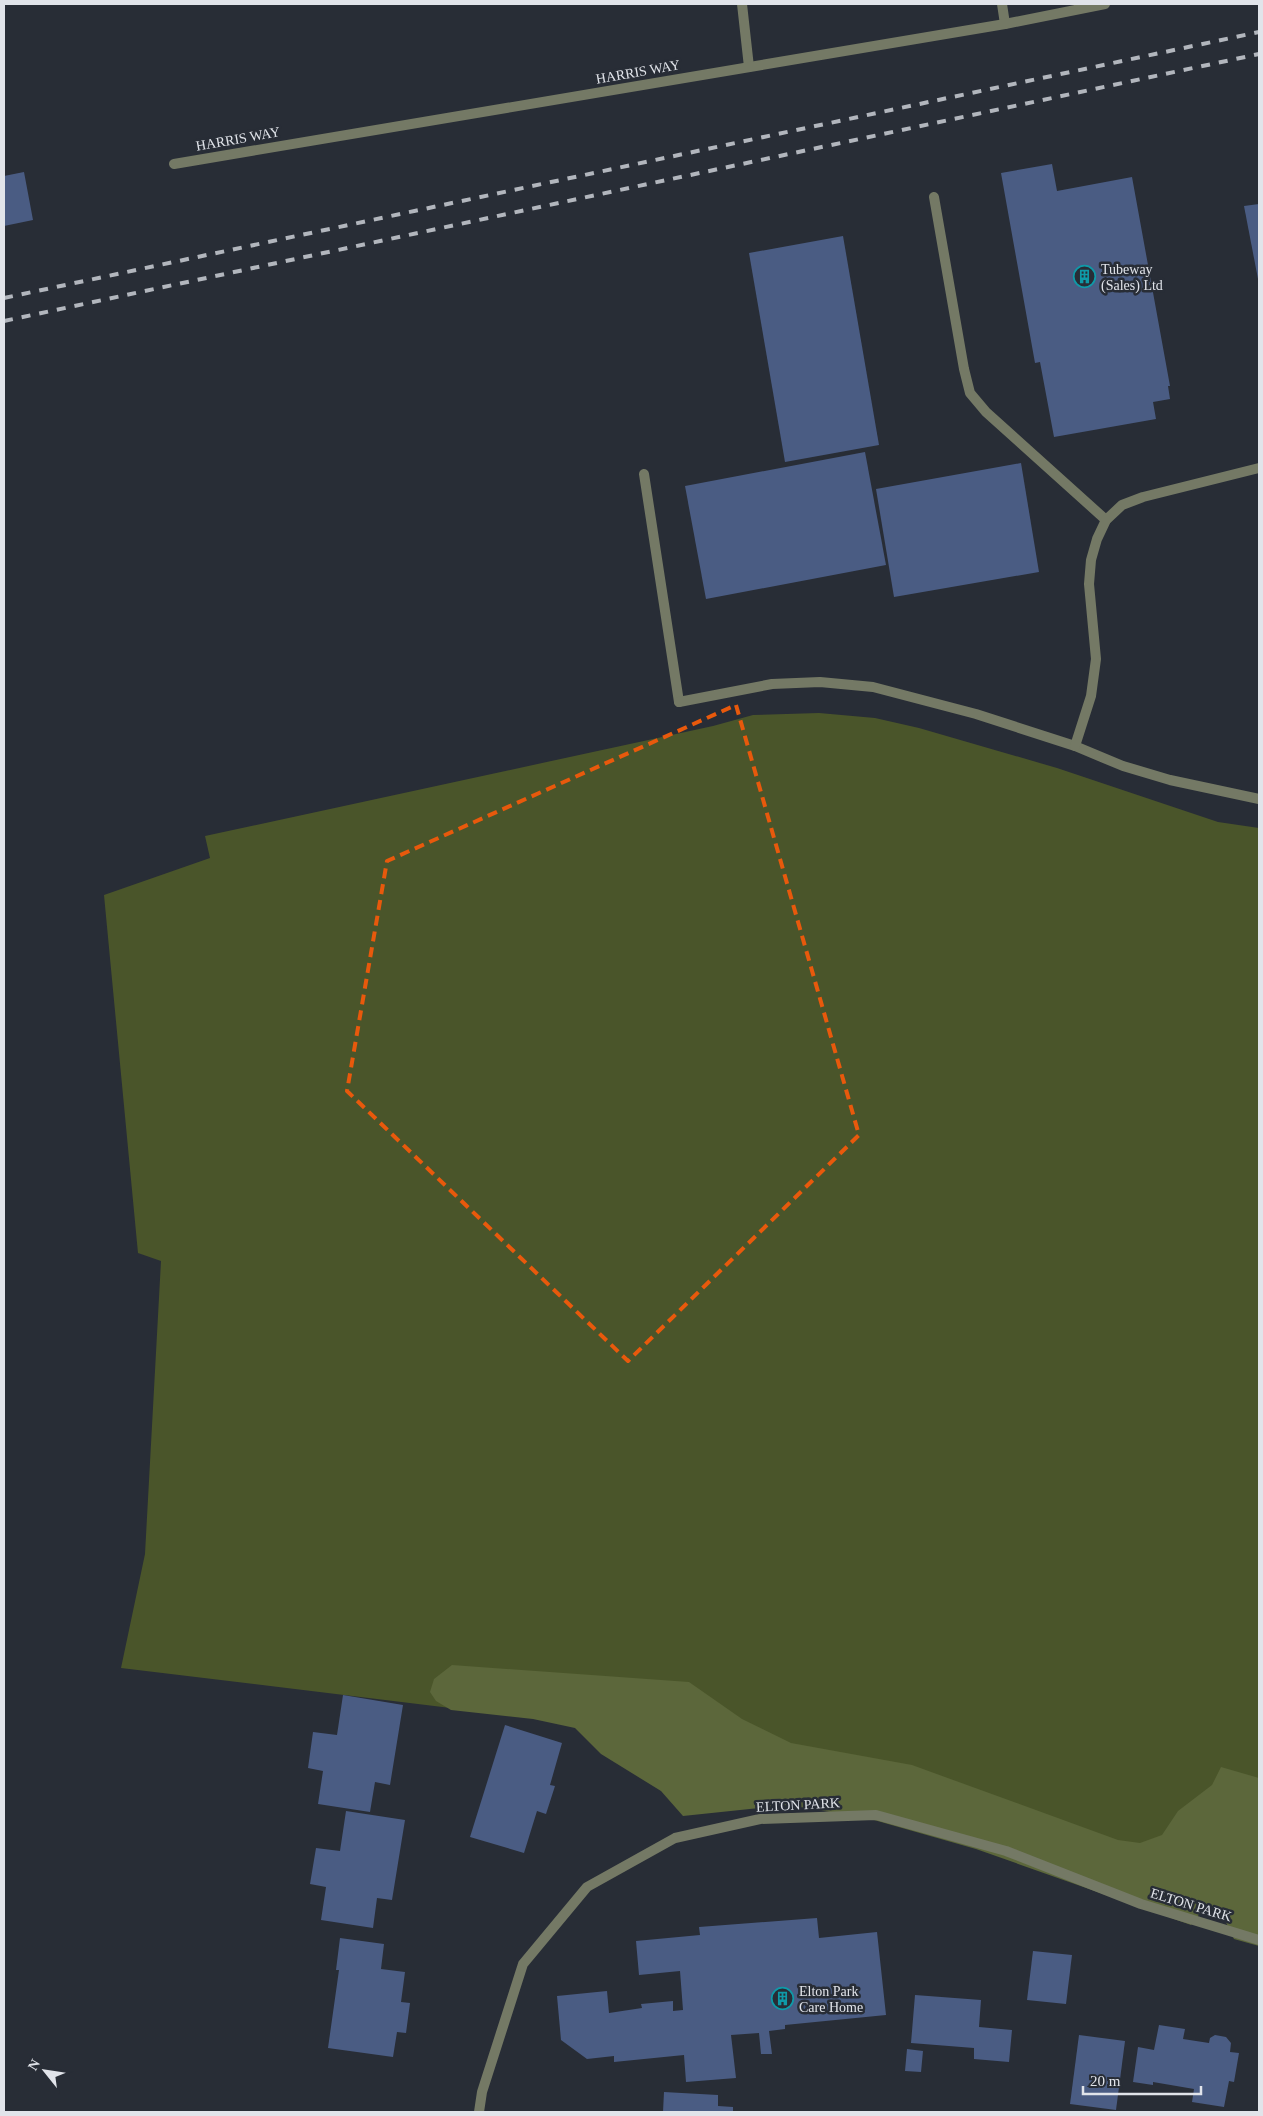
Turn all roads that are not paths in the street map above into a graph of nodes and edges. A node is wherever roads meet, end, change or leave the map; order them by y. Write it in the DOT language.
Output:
graph roads {
  1 [pos="742,4"];
  2 [pos="1002,4"];
  3 [pos="1105,4"];
  4 [pos="1005,24"];
  5 [pos="749,67"];
  6 [pos="174,164"];
  7 [pos="934,197"];
  8 [pos="1259,468"];
  9 [pos="644,474"];
  10 [pos="1106,520"];
  11 [pos="1075,746"];
  12 [pos="1259,799"];
  13 [pos="1259,1940"];
  14 [pos="479,2112"];
  1 -- 5 [label="street"];
  2 -- 4 [label="street"];
  3 -- 4 [label="street, HARRIS WAY"];
  4 -- 5 [label="street, HARRIS WAY"];
  5 -- 6 [label="street, HARRIS WAY"];
  7 -- 10 [label="street"];
  8 -- 10 [label="street"];
  9 -- 11 [label="street"];
  10 -- 11 [label="street"];
  11 -- 12 [label="street"];
  13 -- 14 [label="street, ELTON PARK"];
}
